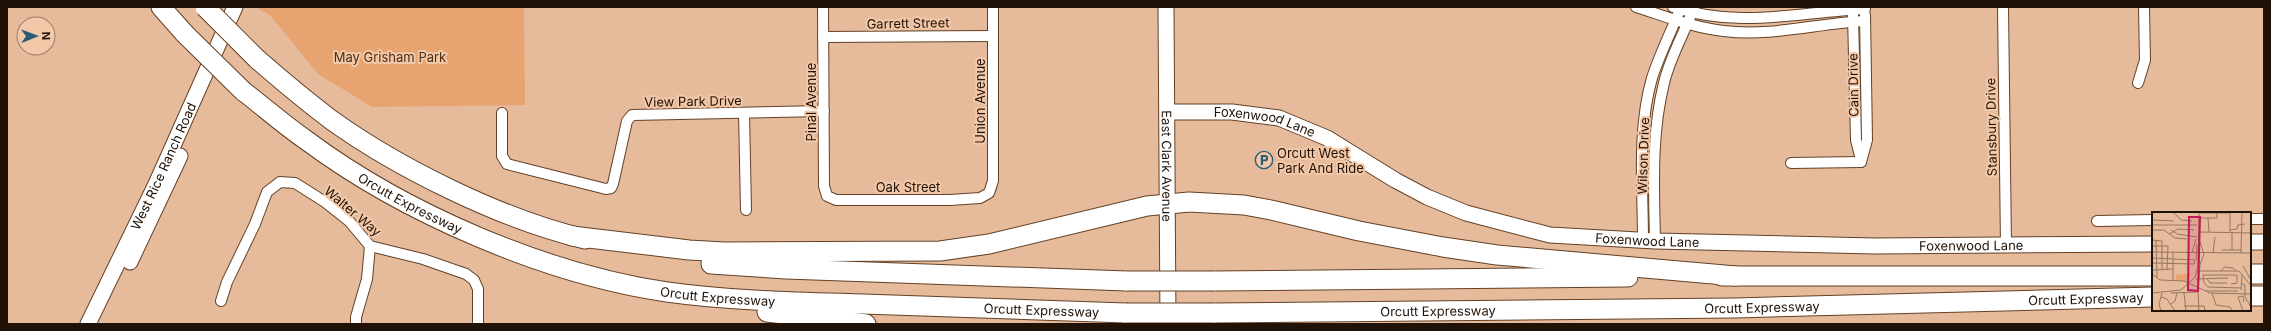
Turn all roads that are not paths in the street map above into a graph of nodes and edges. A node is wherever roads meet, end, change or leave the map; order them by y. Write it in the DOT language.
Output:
graph roads {
  1 [pos="161,7"];
  2 [pos="205,7"];
  3 [pos="235,7"];
  4 [pos="245,7"];
  5 [pos="823,7"];
  6 [pos="993,7"];
  7 [pos="1166,7"];
  8 [pos="1636,7"];
  9 [pos="2003,7"];
  10 [pos="2144,7"];
  11 [pos="1678,8"];
  12 [pos="1853,8"];
  13 [pos="1865,8"];
  14 [pos="1694,10"];
  15 [pos="1676,19"];
  16 [pos="1865,21"];
  17 [pos="1854,22"];
  18 [pos="1688,23"];
  19 [pos="993,36"];
  20 [pos="823,37"];
  21 [pos="2138,83"];
  22 [pos="824,111"];
  23 [pos="502,112"];
  24 [pos="1168,112"];
  25 [pos="744,113"];
  26 [pos="1862,162"];
  27 [pos="1791,163"];
  28 [pos="989,194"];
  29 [pos="827,196"];
  30 [pos="1168,203"];
  31 [pos="746,210"];
  32 [pos="2251,219"];
  33 [pos="2264,219"];
  34 [pos="2152,220"];
  35 [pos="2096,221"];
  36 [pos="572,236"];
  37 [pos="1649,241"];
  38 [pos="2251,242"];
  39 [pos="2264,242"];
  40 [pos="2152,244"];
  41 [pos="370,246"];
  42 [pos="2006,246"];
  43 [pos="2251,274"];
  44 [pos="2264,274"];
  45 [pos="1736,276"];
  46 [pos="2152,276"];
  47 [pos="666,292"];
  48 [pos="2251,296"];
  49 [pos="2264,296"];
  50 [pos="2152,297"];
  51 [pos="221,301"];
  52 [pos="1735,308"];
  53 [pos="88,324"];
  54 [pos="98,324"];
  55 [pos="356,324"];
  56 [pos="478,324"];
  57 [pos="866,324"];
  58 [pos="1168,324"];
  59 [pos="1551,324"];
  1 -- 47 [label="highway, Orcutt Expressway, bridge"];
  2 -- 36 [label="highway, Orcutt Expressway, bridge"];
  3 -- 53 [label="main road, West Rice Ranch Road"];
  4 -- 54 [label="main road, West Rice Ranch Road"];
  5 -- 20 [label="street, Pinal Avenue"];
  6 -- 19 [label="street, Union Avenue"];
  7 -- 24 [label="main road, East Clark Avenue"];
  8 -- 15 [label="street"];
  9 -- 42 [label="street, Stansbury Drive"];
  10 -- 21 [label="street"];
  11 -- 14 [label="street"];
  11 -- 15 [label="street, Wilson Drive"];
  12 -- 13 [label="street"];
  12 -- 14 [label="street"];
  12 -- 17 [label="street, Cain Drive"];
  13 -- 16 [label="street, Cain Drive"];
  14 -- 18 [label="street, Wilson Drive"];
  15 -- 18 [label="street"];
  15 -- 37 [label="street, Wilson Drive"];
  16 -- 17 [label="street"];
  16 -- 26 [label="street, Cain Drive"];
  17 -- 18 [label="street"];
  17 -- 26 [label="street, Cain Drive"];
  18 -- 37 [label="street, Wilson Drive"];
  19 -- 20 [label="street, Garrett Street"];
  19 -- 28 [label="street, Union Avenue"];
  20 -- 22 [label="street, Pinal Avenue"];
  22 -- 25 [label="street, View Park Drive"];
  22 -- 29 [label="street, Pinal Avenue"];
  23 -- 25 [label="street, View Park Drive"];
  24 -- 30 [label="main road, East Clark Avenue"];
  24 -- 37 [label="main road, Foxenwood Lane"];
  25 -- 31 [label="street"];
  26 -- 27 [label="street"];
  28 -- 29 [label="street, Oak Street"];
  30 -- 36 [label="highway"];
  30 -- 45 [label="highway"];
  30 -- 58 [label="main road, East Clark Avenue"];
  32 -- 33 [label="street"];
  34 -- 35 [label="street"];
  36 -- 45 [label="highway, Orcutt Expressway, bridge"];
  37 -- 42 [label="main road, Foxenwood Lane"];
  38 -- 39 [label="main road"];
  40 -- 42 [label="main road, Foxenwood Lane"];
  41 -- 51 [label="street, Walter Way"];
  41 -- 55 [label="street"];
  41 -- 56 [label="street, Walter Way"];
  43 -- 44 [label="highway"];
  45 -- 46 [label="highway, Orcutt Expressway"];
  47 -- 52 [label="highway, Orcutt Expressway, bridge"];
  47 -- 57 [label="highway"];
  48 -- 49 [label="highway"];
  50 -- 52 [label="highway, Orcutt Expressway"];
  52 -- 59 [label="highway"];
}
